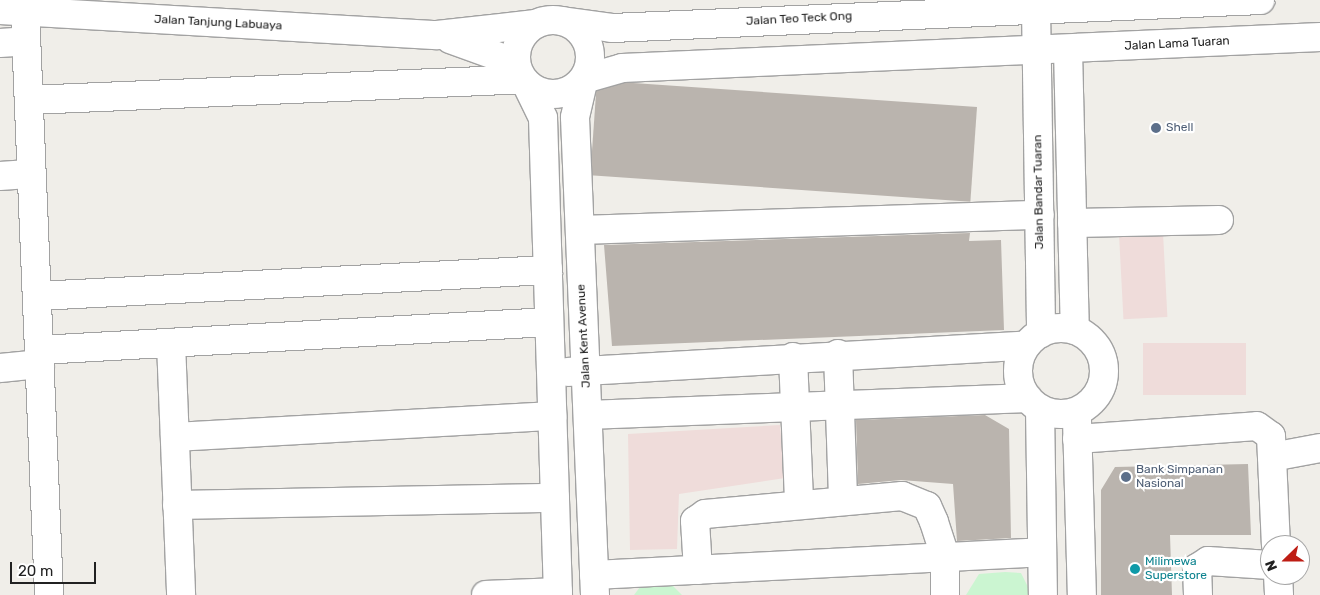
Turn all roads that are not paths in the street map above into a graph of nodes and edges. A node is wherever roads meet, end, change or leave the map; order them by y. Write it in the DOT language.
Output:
graph roads {
  1 [pos="1082,0"];
  2 [pos="1260,0"];
  3 [pos="1172,2"];
  4 [pos="889,8"];
  5 [pos="1041,8"];
  6 [pos="12,10"];
  7 [pos="180,10"];
  8 [pos="562,21"];
  9 [pos="535,24"];
  10 [pos="437,35"];
  11 [pos="1320,37"];
  12 [pos="13,42"];
  13 [pos="1172,45"];
  14 [pos="1068,50"];
  15 [pos="1035,51"];
  16 [pos="521,75"];
  17 [pos="584,78"];
  18 [pos="28,100"];
  19 [pos="32,174"];
  20 [pos="0,176"];
  21 [pos="1040,215"];
  22 [pos="1219,220"];
  23 [pos="1072,223"];
  24 [pos="580,230"];
  25 [pos="548,270"];
  26 [pos="37,296"];
  27 [pos="549,322"];
  28 [pos="1074,330"];
  29 [pos="1033,340"];
  30 [pos="171,343"];
  31 [pos="838,354"];
  32 [pos="40,357"];
  33 [pos="793,357"];
  34 [pos="0,368"];
  35 [pos="586,371"];
  36 [pos="551,372"];
  37 [pos="1034,403"];
  38 [pos="838,406"];
  39 [pos="795,407"];
  40 [pos="1077,411"];
  41 [pos="588,415"];
  42 [pos="552,416"];
  43 [pos="175,437"];
  44 [pos="1078,439"];
  45 [pos="1320,448"];
  46 [pos="1272,457"];
  47 [pos="555,498"];
  48 [pos="843,500"];
  49 [pos="799,503"];
  50 [pos="177,505"];
  51 [pos="1276,535"];
  52 [pos="1041,552"];
  53 [pos="945,556"];
  54 [pos="1260,564"];
  55 [pos="698,570"];
  56 [pos="595,585"];
  57 [pos="558,593"];
  58 [pos="49,595"];
  59 [pos="181,595"];
  60 [pos="486,595"];
  61 [pos="946,595"];
  62 [pos="1043,595"];
  63 [pos="1082,595"];
  64 [pos="1198,595"];
  1 -- 5 [label="street"];
  2 -- 3 [label="street"];
  3 -- 5 [label="street"];
  3 -- 13 [label="street"];
  4 -- 5 [label="street, Jalan Teo Teck Ong"];
  4 -- 8 [label="street, Jalan Teo Teck Ong"];
  5 -- 15 [label="street, Jalan Bandar Tuaran"];
  6 -- 7 [label="street, Jalan Tanjung Labuaya"];
  6 -- 12 [label="street"];
  7 -- 10 [label="street, Jalan Tanjung Labuaya"];
  8 -- 9 [label="street"];
  8 -- 17 [label="street"];
  9 -- 10 [label="street"];
  9 -- 16 [label="street"];
  10 -- 16 [label="street"];
  11 -- 13 [label="street, Jalan Lama Tuaran"];
  12 -- 18 [label="street"];
  13 -- 14 [label="street, Jalan Lama Tuaran"];
  14 -- 15 [label="street, Jalan Lama Tuaran"];
  14 -- 23 [label="street"];
  15 -- 17 [label="street"];
  15 -- 21 [label="street, Jalan Bandar Tuaran"];
  16 -- 17 [label="street"];
  16 -- 18 [label="street"];
  16 -- 25 [label="street"];
  17 -- 24 [label="street, Jalan Kent Avenue"];
  18 -- 19 [label="street"];
  19 -- 20 [label="street"];
  19 -- 26 [label="street"];
  21 -- 24 [label="street"];
  21 -- 29 [label="street, Jalan Bandar Tuaran"];
  22 -- 23 [label="street"];
  23 -- 28 [label="street"];
  24 -- 35 [label="street, Jalan Kent Avenue"];
  25 -- 26 [label="street"];
  25 -- 27 [label="street"];
  26 -- 32 [label="street"];
  27 -- 30 [label="street"];
  27 -- 36 [label="street"];
  28 -- 29 [label="street"];
  28 -- 40 [label="street"];
  29 -- 31 [label="street"];
  29 -- 37 [label="street"];
  30 -- 32 [label="street"];
  30 -- 43 [label="street"];
  31 -- 33 [label="street"];
  31 -- 38 [label="street"];
  32 -- 34 [label="street"];
  32 -- 58 [label="street"];
  33 -- 35 [label="street"];
  33 -- 39 [label="street"];
  35 -- 36 [label="street"];
  35 -- 41 [label="street, Jalan Kent Avenue"];
  36 -- 42 [label="street"];
  37 -- 38 [label="street"];
  37 -- 40 [label="street"];
  37 -- 52 [label="street"];
  38 -- 39 [label="street"];
  38 -- 48 [label="street"];
  39 -- 41 [label="street"];
  39 -- 49 [label="street"];
  40 -- 44 [label="street"];
  41 -- 56 [label="street, Jalan Kent Avenue"];
  42 -- 43 [label="street"];
  42 -- 47 [label="street"];
  43 -- 50 [label="street"];
  44 -- 46 [label="street"];
  44 -- 63 [label="street"];
  45 -- 46 [label="street"];
  46 -- 51 [label="street"];
  47 -- 50 [label="street"];
  47 -- 57 [label="street"];
  48 -- 49 [label="street"];
  48 -- 53 [label="street"];
  49 -- 55 [label="street"];
  50 -- 59 [label="street"];
  52 -- 53 [label="street"];
  52 -- 62 [label="street"];
  53 -- 55 [label="street"];
  53 -- 61 [label="street"];
  54 -- 64 [label="street"];
  55 -- 56 [label="street"];
  57 -- 60 [label="street"];
}
